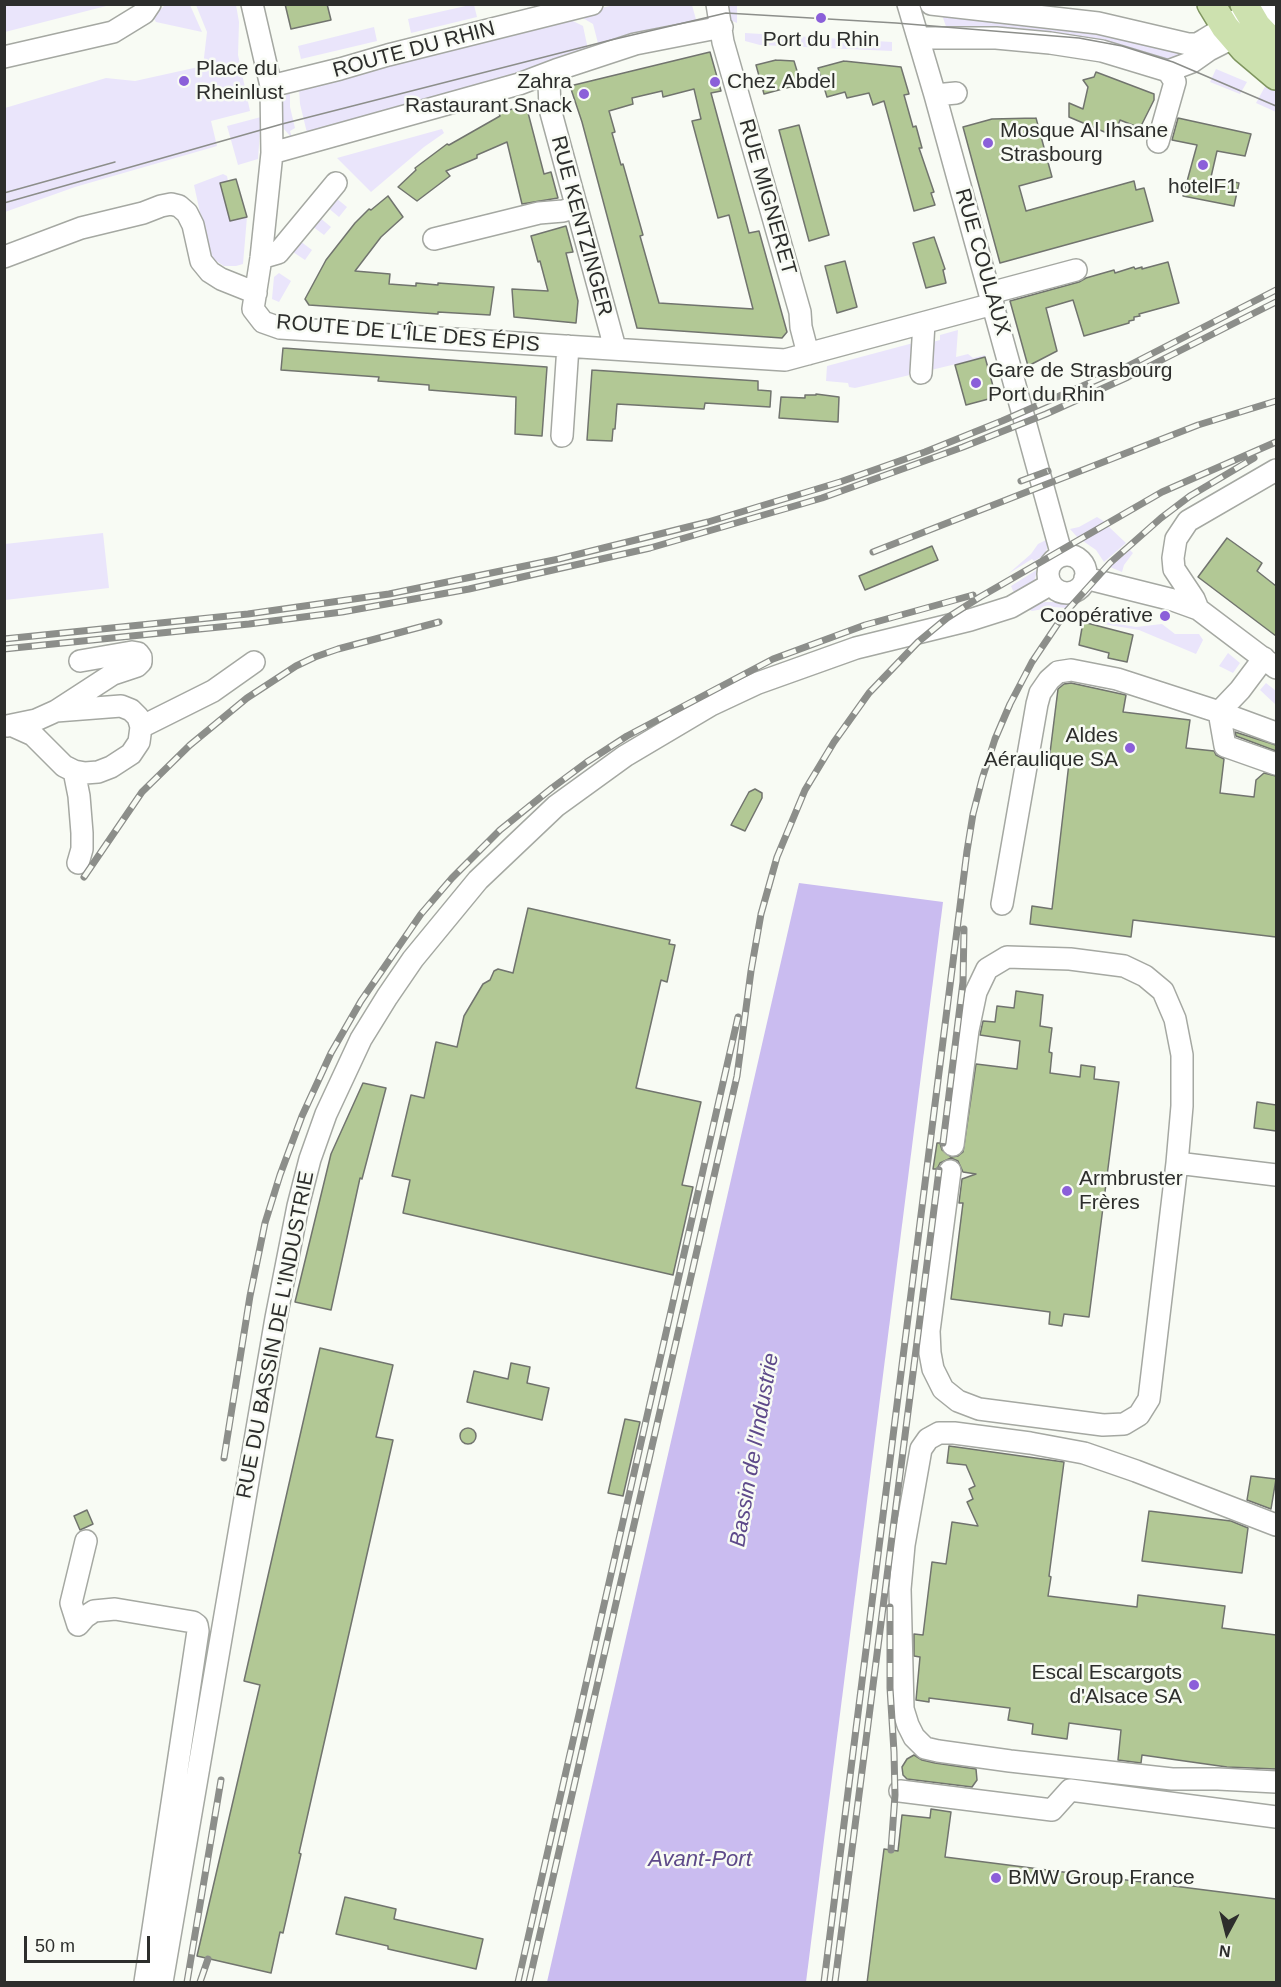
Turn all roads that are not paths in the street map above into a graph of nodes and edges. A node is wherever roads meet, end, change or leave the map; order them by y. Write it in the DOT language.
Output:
graph roads {
  1 [pos="150,4"];
  2 [pos="252,4"];
  3 [pos="592,4"];
  4 [pos="717,4"];
  5 [pos="908,4"];
  6 [pos="931,4"];
  7 [pos="1211,4"];
  8 [pos="1258,13"];
  9 [pos="722,27"];
  10 [pos="1229,32"];
  11 [pos="919,38"];
  12 [pos="1276,46"];
  13 [pos="4,57"];
  14 [pos="556,70"];
  15 [pos="1168,71"];
  16 [pos="1276,76"];
  17 [pos="271,86"];
  18 [pos="1158,142"];
  19 [pos="272,153"];
  20 [pos="336,183"];
  21 [pos="577,207"];
  22 [pos="434,239"];
  23 [pos="4,257"];
  24 [pos="261,258"];
  25 [pos="1076,270"];
  26 [pos="992,299"];
  27 [pos="254,301"];
  28 [pos="924,323"];
  29 [pos="568,346"];
  30 [pos="615,348"];
  31 [pos="808,354"];
  32 [pos="921,373"];
  33 [pos="562,436"];
  34 [pos="1276,470"];
  35 [pos="1062,556"];
  36 [pos="1085,578"];
  37 [pos="1050,584"];
  38 [pos="1198,609"];
  39 [pos="80,661"];
  40 [pos="254,662"];
  41 [pos="1270,663"];
  42 [pos="56,711"];
  43 [pos="9,726"];
  44 [pos="141,727"];
  45 [pos="1255,738"];
  46 [pos="74,771"];
  47 [pos="78,863"];
  48 [pos="1002,904"];
  49 [pos="953,1145"];
  50 [pos="1177,1162"];
  51 [pos="950,1171"];
  52 [pos="1276,1175"];
  53 [pos="1276,1525"];
  54 [pos="86,1541"];
  55 [pos="1276,1782"];
  56 [pos="900,1791"];
  57 [pos="1276,1817"];
  58 [pos="145,1983"];
  59 [pos="162,1983"];
  1 -- 13 [label="street"];
  2 -- 17 [label="street"];
  3 -- 17 [label="street, ROUTE DU RHIN"];
  4 -- 9 [label="street, RUE MIGNERET"];
  5 -- 11 [label="street, RUE COULAUX"];
  6 -- 10 [label="street"];
  7 -- 10 [label="main road"];
  8 -- 10 [label="street"];
  8 -- 12 [label="main road"];
  9 -- 14 [label="street"];
  9 -- 31 [label="street, RUE MIGNERET"];
  10 -- 15 [label="street"];
  10 -- 16 [label="main road"];
  11 -- 15 [label="street"];
  11 -- 26 [label="street, RUE COULAUX"];
  14 -- 19 [label="street"];
  14 -- 21 [label="street, RUE KENTZINGER"];
  15 -- 18 [label="street"];
  17 -- 19 [label="street"];
  19 -- 24 [label="street"];
  20 -- 24 [label="street"];
  21 -- 22 [label="street"];
  21 -- 30 [label="street, RUE KENTZINGER"];
  23 -- 27 [label="street, ROUTE DE L'ÎLE DES ÉPIS"];
  24 -- 27 [label="street"];
  25 -- 26 [label="street, ROUTE DE L'ÎLE DES ÉPIS"];
  26 -- 28 [label="street, ROUTE DE L'ÎLE DES ÉPIS"];
  26 -- 35 [label="street, RUE COULAUX"];
  27 -- 29 [label="street, ROUTE DE L'ÎLE DES ÉPIS"];
  28 -- 31 [label="street, ROUTE DE L'ÎLE DES ÉPIS"];
  28 -- 32 [label="street"];
  29 -- 30 [label="street, ROUTE DE L'ÎLE DES ÉPIS"];
  29 -- 33 [label="street, ROUTE DE L'ÎLE DES ÉPIS"];
  30 -- 31 [label="street, ROUTE DE L'ÎLE DES ÉPIS"];
  34 -- 38 [label="street"];
  35 -- 36 [label="street"];
  35 -- 37 [label="street"];
  36 -- 37 [label="street"];
  36 -- 38 [label="street"];
  37 -- 59 [label="street, RUE DU BASSIN DE L'INDUSTRIE"];
  38 -- 41 [label="street"];
  39 -- 42 [label="street"];
  40 -- 44 [label="street"];
  41 -- 45 [label="street"];
  42 -- 43 [label="street"];
  42 -- 44 [label="street"];
  43 -- 46 [label="street"];
  44 -- 46 [label="street"];
  45 -- 48 [label="street"];
  46 -- 47 [label="street"];
  49 -- 50 [label="street"];
  50 -- 51 [label="street"];
  50 -- 52 [label="street"];
  53 -- 55 [label="street"];
  54 -- 58 [label="street"];
  56 -- 57 [label="street"];
}
